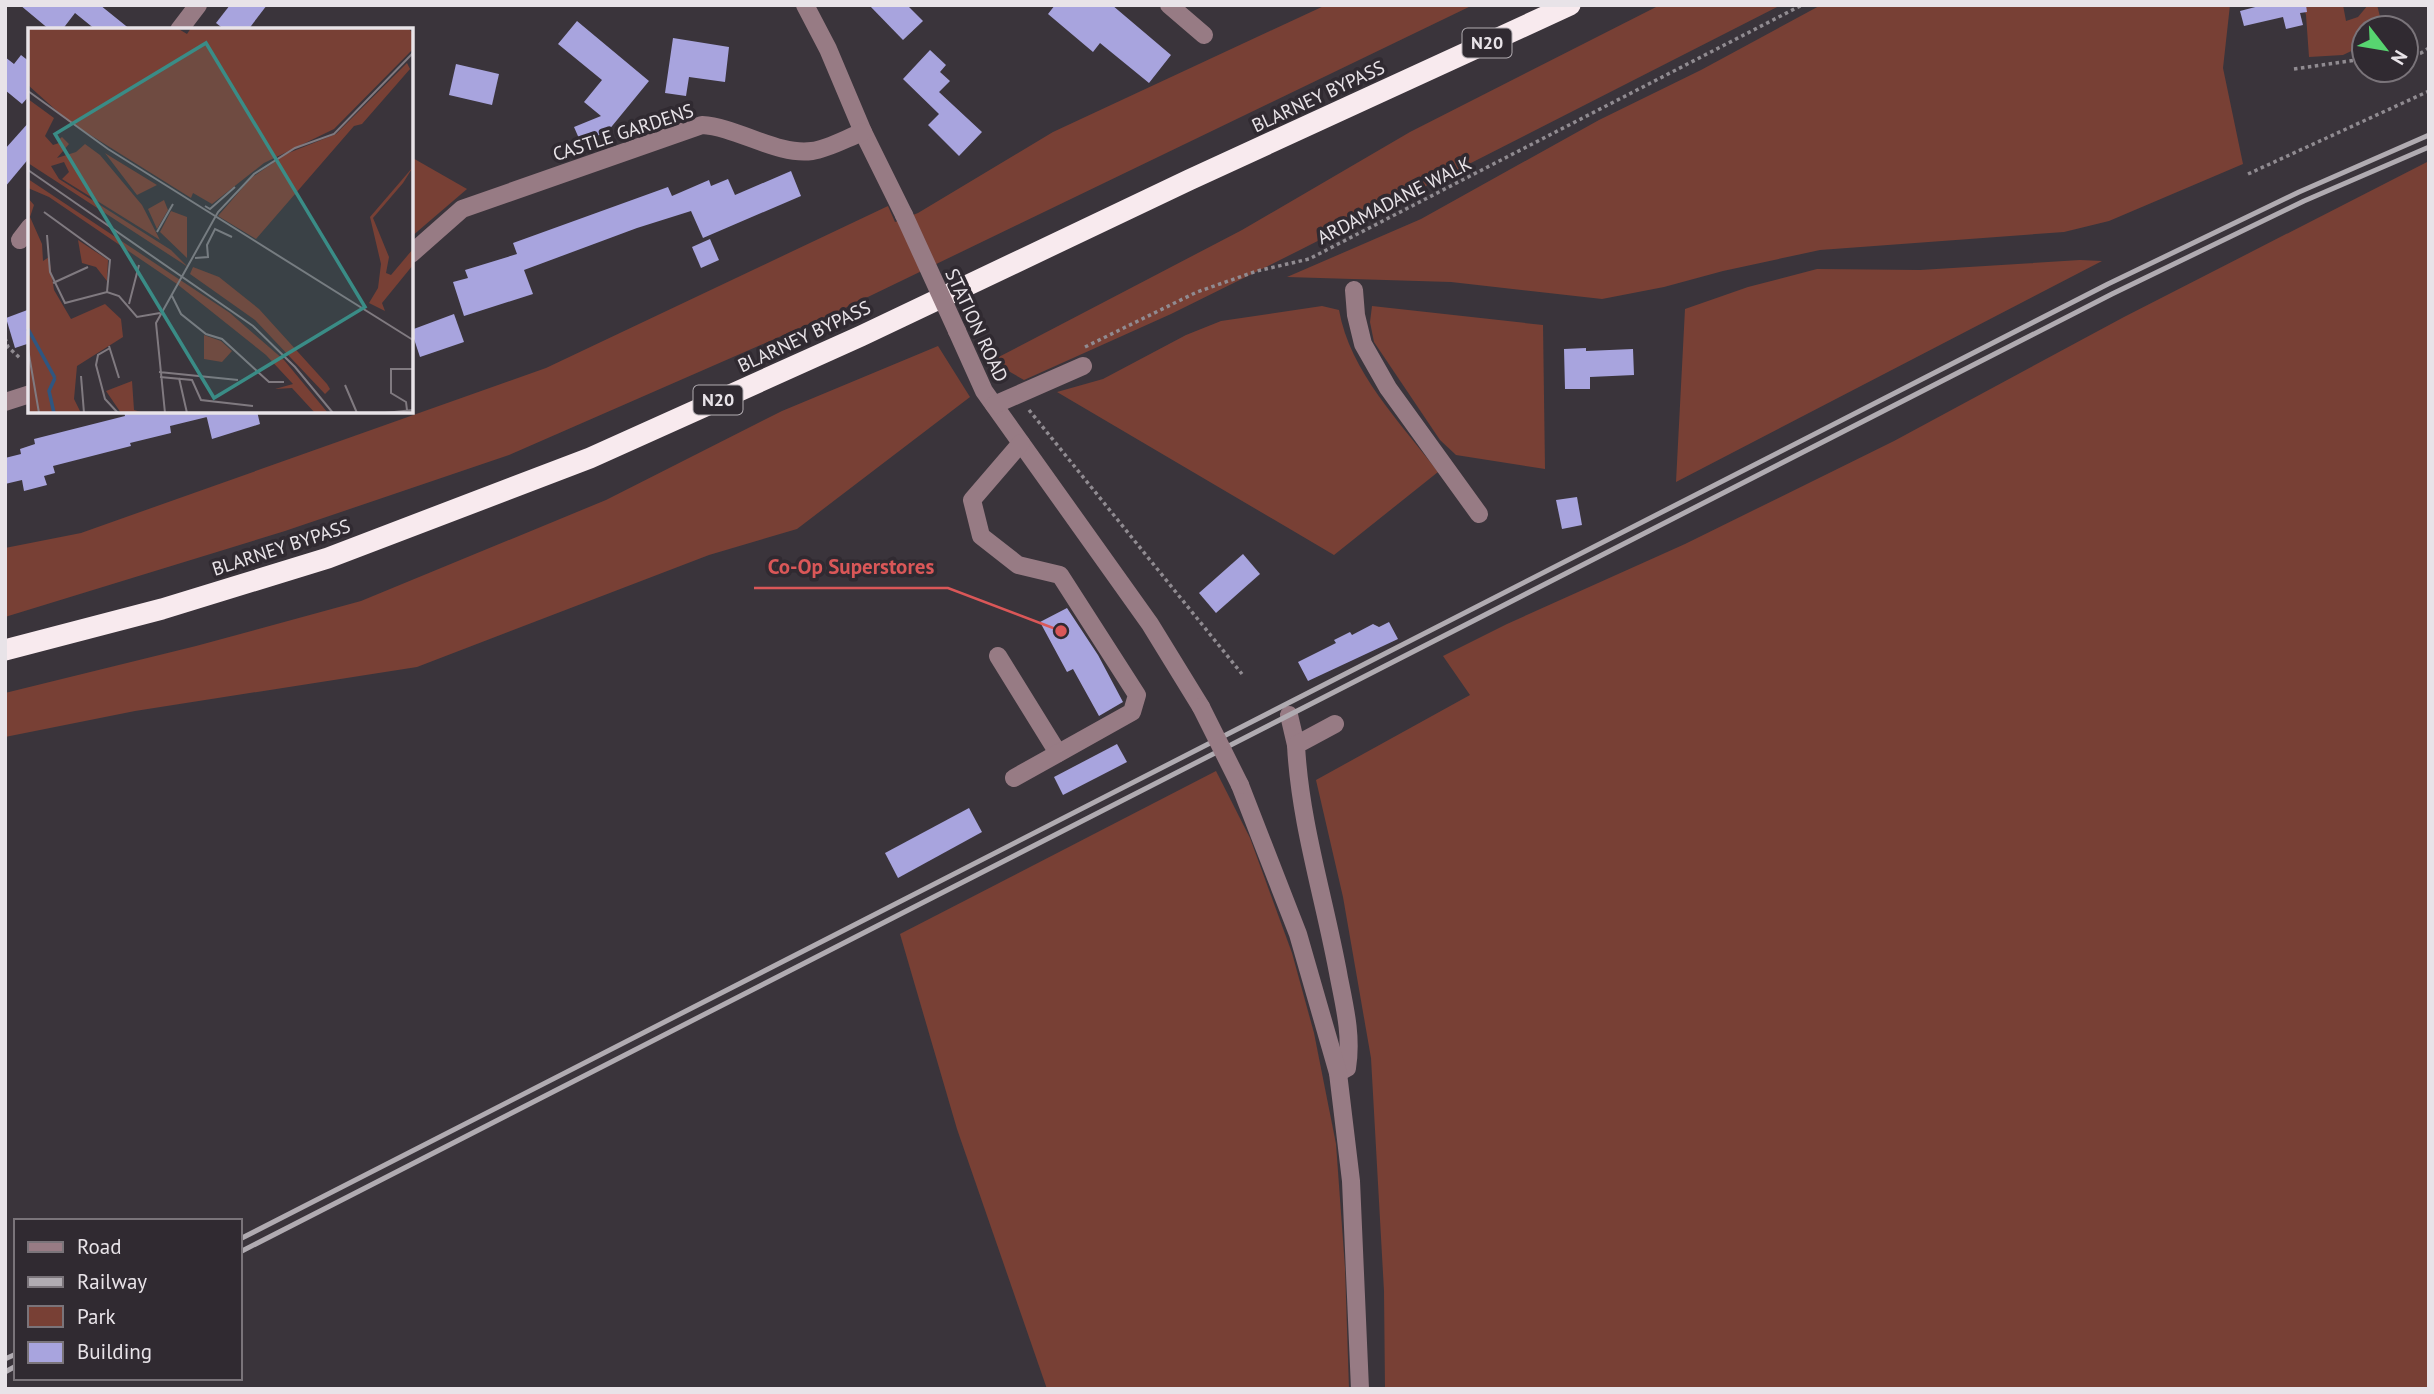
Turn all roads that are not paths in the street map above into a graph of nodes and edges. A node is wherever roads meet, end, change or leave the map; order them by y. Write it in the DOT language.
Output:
graph roads {
  1 [pos="198,5"];
  2 [pos="805,5"];
  3 [pos="1169,5"];
  4 [pos="1570,5"];
  5 [pos="181,28"];
  6 [pos="1204,35"];
  7 [pos="863,132"];
  8 [pos="413,252"];
  9 [pos="1354,290"];
  10 [pos="1079,358"];
  11 [pos="28,395"];
  12 [pos="5,402"];
  13 [pos="993,405"];
  14 [pos="1021,443"];
  15 [pos="1479,514"];
  16 [pos="5,650"];
  17 [pos="998,656"];
  18 [pos="1289,715"];
  19 [pos="1335,724"];
  20 [pos="1296,745"];
  21 [pos="1058,753"];
  22 [pos="1014,778"];
  23 [pos="1338,1073"];
  24 [pos="1360,1389"];
  1 -- 5 [label="street"];
  2 -- 7 [label="street, STATION ROAD"];
  3 -- 6 [label="street"];
  4 -- 16 [label="highway, BLARNEY BYPASS / N20"];
  7 -- 8 [label="street, CASTLE GARDENS"];
  7 -- 13 [label="street, STATION ROAD, bridge"];
  9 -- 15 [label="street"];
  10 -- 13 [label="street"];
  11 -- 12 [label="street"];
  13 -- 14 [label="street, STATION ROAD"];
  14 -- 21 [label="street"];
  14 -- 23 [label="street, STATION ROAD, bridge"];
  17 -- 21 [label="street"];
  18 -- 20 [label="street"];
  19 -- 20 [label="street"];
  20 -- 23 [label="street"];
  21 -- 22 [label="street"];
  23 -- 24 [label="street, STATION ROAD"];
}
